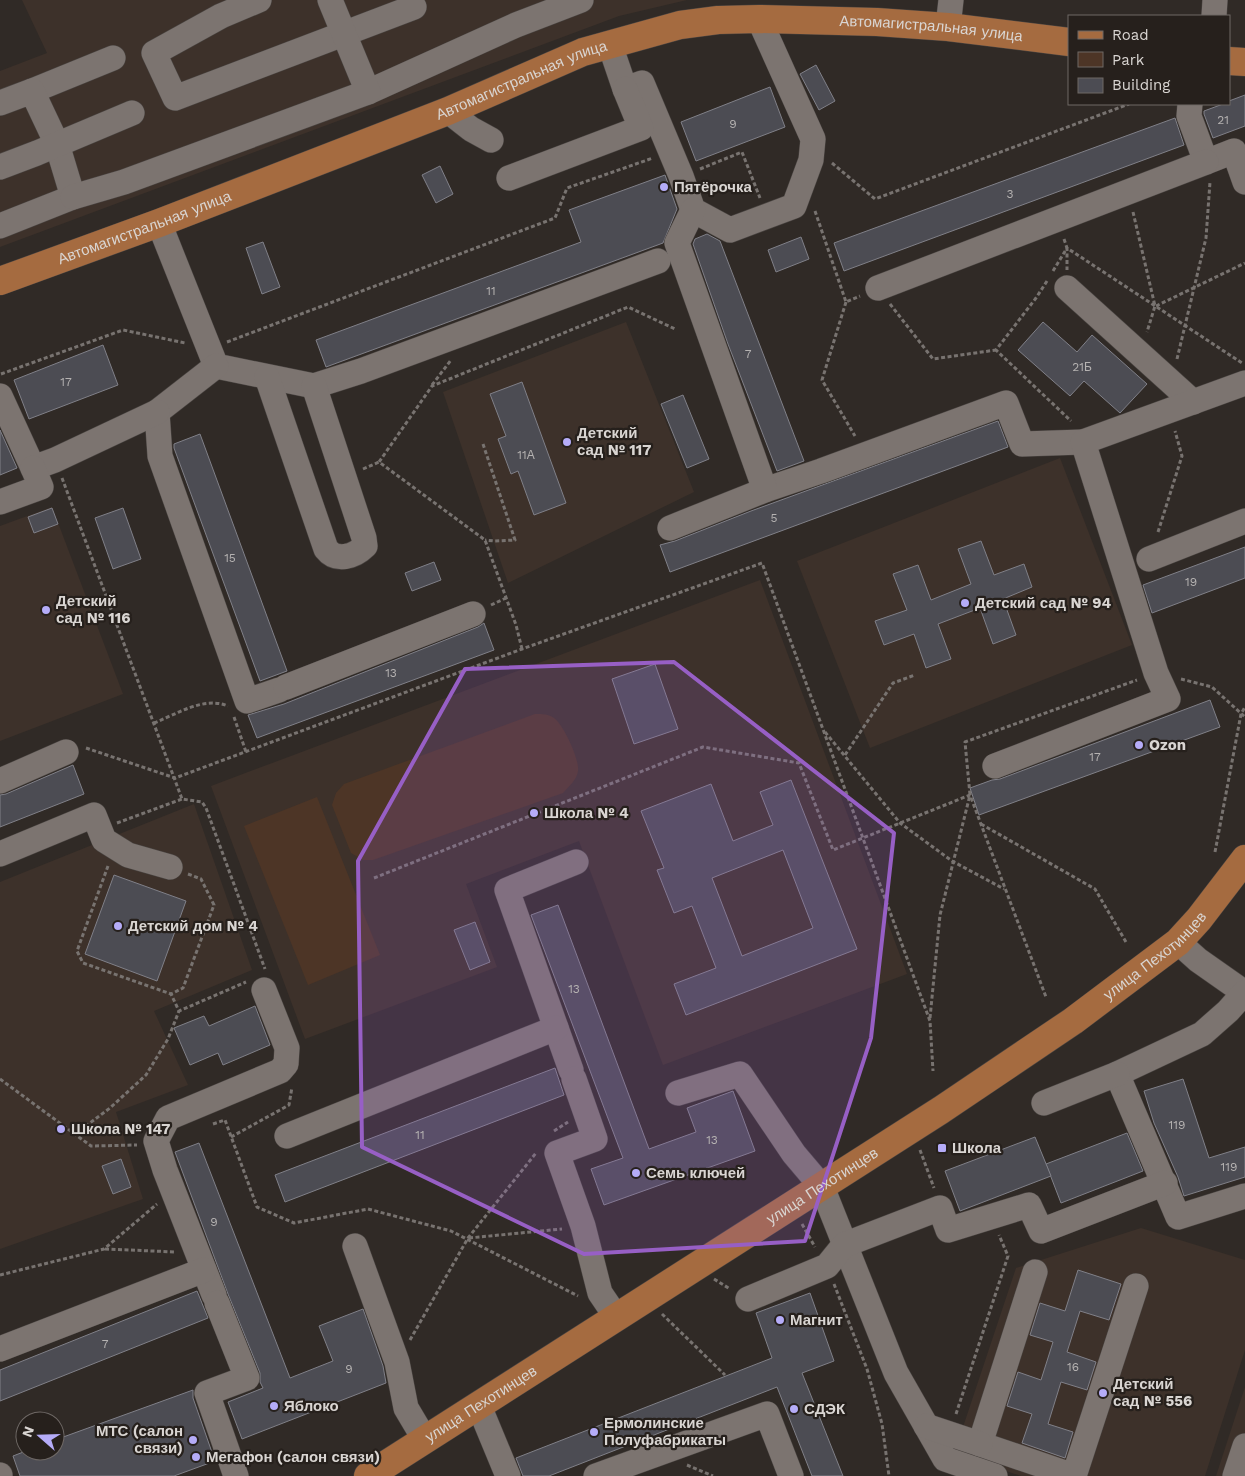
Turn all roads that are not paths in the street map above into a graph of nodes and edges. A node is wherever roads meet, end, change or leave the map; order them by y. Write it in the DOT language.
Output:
graph roads {
  1 [pos="259,0"];
  2 [pos="330,0"];
  3 [pos="581,0"];
  4 [pos="952,0"];
  5 [pos="1215,0"];
  6 [pos="414,7"];
  7 [pos="1214,15"];
  8 [pos="759,19"];
  9 [pos="948,27"];
  10 [pos="344,34"];
  11 [pos="1068,42"];
  12 [pos="610,45"];
  13 [pos="113,58"];
  14 [pos="1230,61"];
  15 [pos="1245,62"];
  16 [pos="625,89"];
  17 [pos="32,91"];
  18 [pos="368,92"];
  19 [pos="0,103"];
  20 [pos="1190,105"];
  21 [pos="448,111"];
  22 [pos="132,113"];
  23 [pos="491,140"];
  24 [pos="57,144"];
  25 [pos="1209,161"];
  26 [pos="0,167"];
  27 [pos="509,178"];
  28 [pos="1245,182"];
  29 [pos="74,197"];
  30 [pos="694,210"];
  31 [pos="159,223"];
  32 [pos="0,226"];
  33 [pos="658,261"];
  34 [pos="0,281"];
  35 [pos="878,288"];
  36 [pos="1067,288"];
  37 [pos="212,357"];
  38 [pos="267,377"];
  39 [pos="1245,383"];
  40 [pos="314,386"];
  41 [pos="0,396"];
  42 [pos="1193,402"];
  43 [pos="156,412"];
  44 [pos="1083,442"];
  45 [pos="44,464"];
  46 [pos="765,490"];
  47 [pos="0,502"];
  48 [pos="1245,521"];
  49 [pos="670,528"];
  50 [pos="1149,559"];
  51 [pos="473,614"];
  52 [pos="66,752"];
  53 [pos="995,766"];
  54 [pos="0,781"];
  55 [pos="0,854"];
  56 [pos="1245,859"];
  57 [pos="576,862"];
  58 [pos="170,867"];
  59 [pos="1178,942"];
  60 [pos="260,981"];
  61 [pos="1245,993"];
  62 [pos="556,1028"];
  63 [pos="1117,1074"];
  64 [pos="678,1093"];
  65 [pos="1044,1103"];
  66 [pos="288,1136"];
  67 [pos="1165,1183"];
  68 [pos="822,1187"];
  69 [pos="1245,1196"];
  70 [pos="844,1245"];
  71 [pos="355,1246"];
  72 [pos="201,1262"];
  73 [pos="1035,1272"];
  74 [pos="1136,1286"];
  75 [pos="748,1299"];
  76 [pos="616,1318"];
  77 [pos="0,1349"];
  78 [pos="479,1406"];
  79 [pos="926,1426"];
  80 [pos="425,1440"];
  81 [pos="980,1444"];
  82 [pos="1245,1446"];
  83 [pos="236,1476"];
  84 [pos="368,1476"];
  85 [pos="508,1476"];
  86 [pos="596,1476"];
  87 [pos="791,1476"];
  88 [pos="995,1476"];
  89 [pos="1235,1476"];
  1 -- 10 [label="street"];
  2 -- 10 [label="street"];
  3 -- 18 [label="street"];
  4 -- 9 [label="street"];
  5 -- 7 [label="street"];
  6 -- 10 [label="street"];
  8 -- 9 [label="main road, Автомагистральная улица"];
  8 -- 12 [label="main road, Автомагистральная улица"];
  8 -- 30 [label="street"];
  9 -- 11 [label="main road, Автомагистральная улица"];
  10 -- 18 [label="street"];
  12 -- 16 [label="street"];
  12 -- 21 [label="main road, Автомагистральная улица"];
  13 -- 17 [label="street"];
  14 -- 15 [label="main road"];
  16 -- 27 [label="street"];
  16 -- 30 [label="street"];
  17 -- 19 [label="street"];
  17 -- 24 [label="street"];
  18 -- 29 [label="street"];
  20 -- 25 [label="street"];
  21 -- 23 [label="street"];
  21 -- 31 [label="main road, Автомагистральная улица"];
  22 -- 24 [label="street"];
  24 -- 26 [label="street"];
  24 -- 29 [label="street"];
  25 -- 28 [label="street"];
  25 -- 35 [label="street"];
  29 -- 32 [label="street"];
  30 -- 46 [label="street"];
  31 -- 34 [label="main road, Автомагистральная улица"];
  31 -- 37 [label="street"];
  33 -- 40 [label="street"];
  36 -- 42 [label="street"];
  37 -- 38 [label="street"];
  37 -- 43 [label="street"];
  38 -- 40 [label="street"];
  38 -- 40 [label="street"];
  39 -- 42 [label="street"];
  41 -- 45 [label="street"];
  42 -- 44 [label="street"];
  43 -- 45 [label="street"];
  43 -- 51 [label="street"];
  44 -- 46 [label="street"];
  44 -- 53 [label="street"];
  45 -- 47 [label="street"];
  46 -- 49 [label="street"];
  48 -- 50 [label="street"];
  52 -- 54 [label="street"];
  55 -- 58 [label="street"];
  56 -- 59 [label="main road, улица Пехотинцев"];
  57 -- 62 [label="street"];
  59 -- 61 [label="street"];
  59 -- 68 [label="main road, улица Пехотинцев"];
  60 -- 72 [label="street"];
  61 -- 63 [label="street"];
  62 -- 66 [label="street"];
  62 -- 76 [label="street"];
  63 -- 65 [label="street"];
  63 -- 67 [label="street"];
  64 -- 68 [label="street"];
  67 -- 69 [label="street"];
  67 -- 70 [label="street"];
  68 -- 70 [label="street"];
  68 -- 76 [label="main road, улица Пехотинцев"];
  70 -- 75 [label="street"];
  70 -- 79 [label="street"];
  71 -- 80 [label="street"];
  72 -- 77 [label="street"];
  72 -- 83 [label="street"];
  73 -- 81 [label="street"];
  74 -- 81 [label="street"];
  76 -- 78 [label="main road, улица Пехотинцев"];
  78 -- 80 [label="main road, улица Пехотинцев"];
  78 -- 85 [label="street"];
  79 -- 81 [label="street"];
  79 -- 88 [label="street"];
  80 -- 84 [label="main road, улица Пехотинцев"];
  82 -- 89 [label="street"];
  86 -- 87 [label="street"];
}
